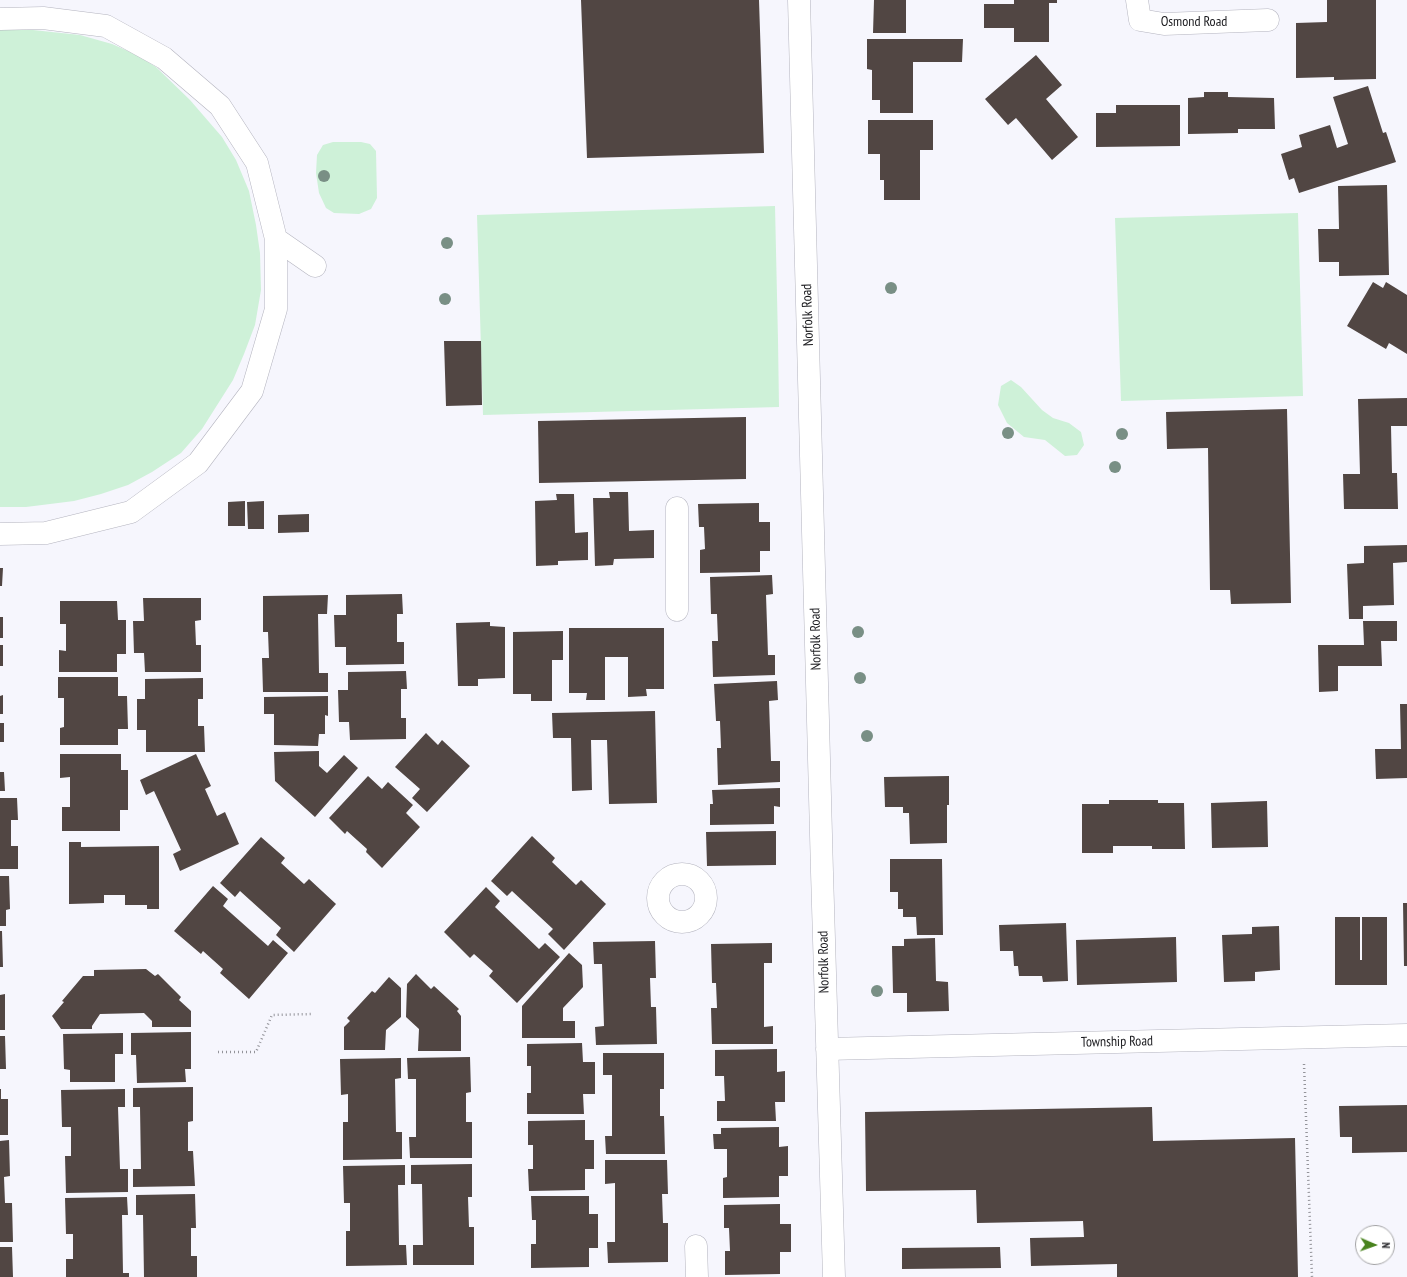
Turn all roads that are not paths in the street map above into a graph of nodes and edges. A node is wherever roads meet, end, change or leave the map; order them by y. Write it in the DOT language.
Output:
graph roads {
  1 [pos="799,0"];
  2 [pos="1137,0"];
  3 [pos="0,19"];
  4 [pos="1268,20"];
  5 [pos="276,239"];
  6 [pos="315,266"];
  7 [pos="676,508"];
  8 [pos="0,534"];
  9 [pos="677,610"];
  10 [pos="1407,1035"];
  11 [pos="827,1049"];
  12 [pos="696,1246"];
  13 [pos="697,1277"];
  14 [pos="834,1277"];
  1 -- 11 [label="street, Norfolk Road"];
  2 -- 4 [label="street, Osmond Road"];
  3 -- 5 [label="street"];
  5 -- 6 [label="street"];
  5 -- 8 [label="street"];
  7 -- 9 [label="street"];
  10 -- 11 [label="street, Township Road"];
  11 -- 14 [label="street, Norfolk Road"];
  12 -- 13 [label="street"];
}
